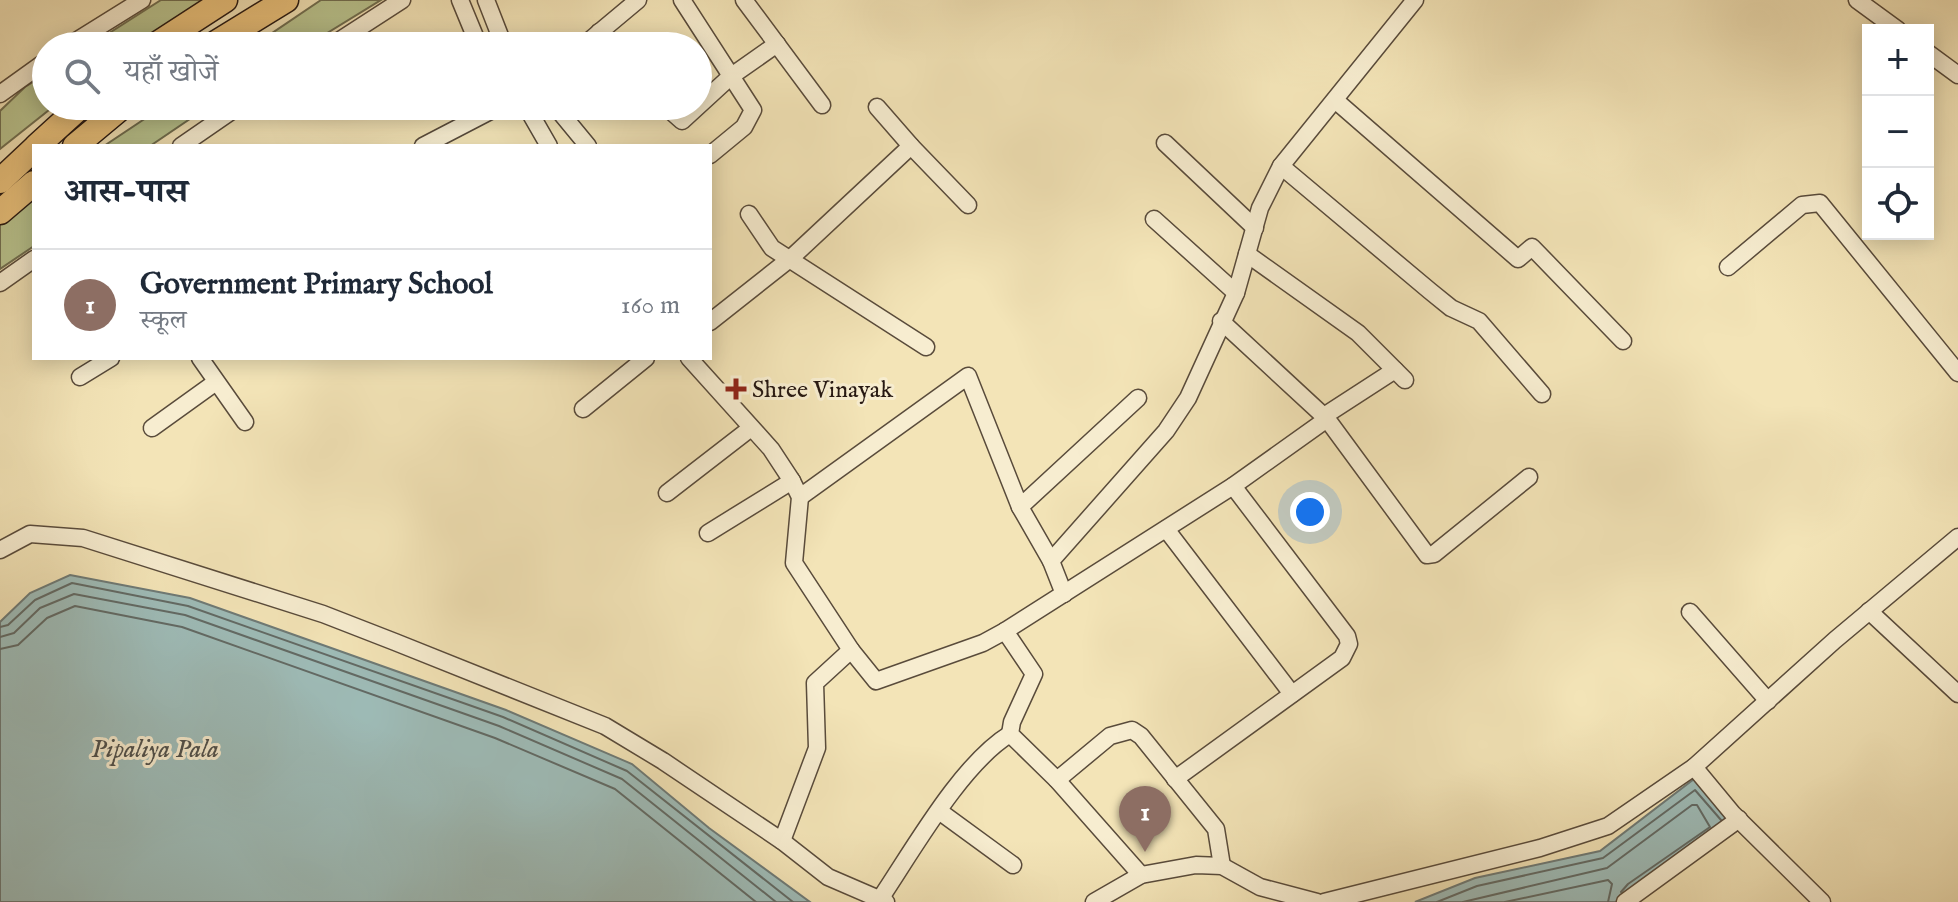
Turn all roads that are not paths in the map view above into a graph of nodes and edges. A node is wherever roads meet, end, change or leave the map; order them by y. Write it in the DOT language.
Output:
graph roads {
  1 [pos="142,0"];
  2 [pos="225,0"];
  3 [pos="286,0"];
  4 [pos="402,0"];
  5 [pos="460,0"];
  6 [pos="486,0"];
  7 [pos="638,0"];
  8 [pos="682,0"];
  9 [pos="744,0"];
  10 [pos="1415,0"];
  11 [pos="1857,0"];
  12 [pos="1890,24"];
  13 [pos="91,32"];
  14 [pos="176,32"];
  15 [pos="234,32"];
  16 [pos="353,32"];
  17 [pos="473,32"];
  18 [pos="499,32"];
  19 [pos="599,32"];
  20 [pos="702,32"];
  21 [pos="777,44"];
  22 [pos="712,48"];
  23 [pos="1934,57"];
  24 [pos="32,71"];
  25 [pos="1958,75"];
  26 [pos="730,77"];
  27 [pos="0,94"];
  28 [pos="712,94"];
  29 [pos="1335,100"];
  30 [pos="822,105"];
  31 [pos="877,107"];
  32 [pos="66,120"];
  33 [pos="106,120"];
  34 [pos="219,120"];
  35 [pos="473,120"];
  36 [pos="534,120"];
  37 [pos="567,120"];
  38 [pos="1165,143"];
  39 [pos="40,144"];
  40 [pos="77,144"];
  41 [pos="184,144"];
  42 [pos="427,144"];
  43 [pos="548,144"];
  44 [pos="586,144"];
  45 [pos="911,146"];
  46 [pos="32,152"];
  47 [pos="712,153"];
  48 [pos="1281,166"];
  49 [pos="0,181"];
  50 [pos="32,185"];
  51 [pos="968,205"];
  52 [pos="0,212"];
  53 [pos="749,214"];
  54 [pos="1154,219"];
  55 [pos="1255,228"];
  56 [pos="1247,254"];
  57 [pos="791,258"];
  58 [pos="32,260"];
  59 [pos="1728,267"];
  60 [pos="0,283"];
  61 [pos="1236,293"];
  62 [pos="712,320"];
  63 [pos="1221,321"];
  64 [pos="1623,341"];
  65 [pos="926,347"];
  66 [pos="108,360"];
  67 [pos="201,360"];
  68 [pos="644,360"];
  69 [pos="691,360"];
  70 [pos="1958,373"];
  71 [pos="80,377"];
  72 [pos="216,382"];
  73 [pos="1542,394"];
  74 [pos="1138,398"];
  75 [pos="583,409"];
  76 [pos="1325,418"];
  77 [pos="245,422"];
  78 [pos="152,428"];
  79 [pos="751,428"];
  80 [pos="1529,477"];
  81 [pos="792,481"];
  82 [pos="1233,486"];
  83 [pos="667,493"];
  84 [pos="800,497"];
  85 [pos="1020,507"];
  86 [pos="1166,529"];
  87 [pos="708,533"];
  88 [pos="1957,541"];
  89 [pos="0,550"];
  90 [pos="1051,561"];
  91 [pos="1064,594"];
  92 [pos="1869,611"];
  93 [pos="1690,612"];
  94 [pos="1005,631"];
  95 [pos="851,650"];
  96 [pos="1292,694"];
  97 [pos="1958,694"];
  98 [pos="1768,701"];
  99 [pos="1010,734"];
  100 [pos="1694,767"];
  101 [pos="1175,779"];
  102 [pos="1057,780"];
  103 [pos="939,811"];
  104 [pos="1736,816"];
  105 [pos="782,841"];
  106 [pos="1013,865"];
  107 [pos="1222,866"];
  108 [pos="1141,875"];
  109 [pos="883,900"];
  110 [pos="1094,902"];
  111 [pos="1317,902"];
  112 [pos="1324,902"];
  113 [pos="1625,902"];
  114 [pos="1822,902"];
  1 -- 13 [label="street"];
  2 -- 14 [label="highway"];
  3 -- 15 [label="highway"];
  4 -- 16 [label="street"];
  5 -- 17 [label="street"];
  6 -- 18 [label="street"];
  7 -- 19 [label="street"];
  8 -- 20 [label="street"];
  9 -- 21 [label="street"];
  10 -- 29 [label="street"];
  11 -- 12 [label="street"];
  21 -- 26 [label="street"];
  21 -- 30 [label="street"];
  22 -- 26 [label="street"];
  23 -- 25 [label="street"];
  24 -- 27 [label="street"];
  26 -- 28 [label="street"];
  26 -- 47 [label="street"];
  29 -- 48 [label="street"];
  29 -- 64 [label="street"];
  31 -- 45 [label="street"];
  32 -- 39 [label="highway"];
  33 -- 40 [label="highway"];
  34 -- 41 [label="street"];
  35 -- 42 [label="street"];
  36 -- 43 [label="street"];
  37 -- 44 [label="street"];
  38 -- 55 [label="street"];
  45 -- 51 [label="street"];
  45 -- 57 [label="street"];
  46 -- 49 [label="highway"];
  48 -- 55 [label="street"];
  48 -- 73 [label="street"];
  50 -- 52 [label="highway"];
  53 -- 57 [label="street"];
  54 -- 61 [label="street"];
  55 -- 56 [label="street"];
  56 -- 61 [label="street"];
  56 -- 76 [label="street"];
  57 -- 62 [label="street"];
  57 -- 65 [label="street"];
  58 -- 60 [label="street"];
  59 -- 70 [label="street"];
  61 -- 63 [label="street"];
  63 -- 76 [label="street"];
  63 -- 90 [label="street"];
  66 -- 71 [label="street"];
  67 -- 72 [label="street"];
  68 -- 75 [label="street"];
  69 -- 79 [label="street"];
  72 -- 77 [label="street"];
  72 -- 78 [label="street"];
  74 -- 85 [label="street"];
  76 -- 80 [label="street"];
  76 -- 82 [label="street"];
  79 -- 81 [label="street"];
  79 -- 83 [label="street"];
  81 -- 84 [label="street"];
  81 -- 87 [label="street"];
  82 -- 86 [label="street"];
  82 -- 96 [label="street"];
  84 -- 85 [label="street"];
  84 -- 95 [label="street"];
  85 -- 90 [label="street"];
  86 -- 91 [label="street"];
  86 -- 96 [label="street"];
  88 -- 92 [label="street"];
  89 -- 105 [label="street"];
  90 -- 91 [label="street"];
  91 -- 94 [label="street"];
  92 -- 97 [label="street"];
  92 -- 98 [label="street"];
  93 -- 98 [label="street"];
  94 -- 95 [label="street"];
  94 -- 99 [label="street"];
  95 -- 105 [label="street"];
  96 -- 101 [label="street"];
  98 -- 100 [label="street"];
  99 -- 102 [label="street"];
  99 -- 103 [label="street"];
  100 -- 104 [label="street"];
  100 -- 112 [label="street"];
  101 -- 102 [label="street"];
  101 -- 107 [label="street"];
  102 -- 108 [label="street"];
  103 -- 106 [label="street"];
  103 -- 109 [label="street"];
  104 -- 113 [label="street"];
  104 -- 114 [label="street"];
  105 -- 109 [label="street"];
  107 -- 108 [label="street"];
  107 -- 111 [label="street"];
  108 -- 110 [label="street"];
}
